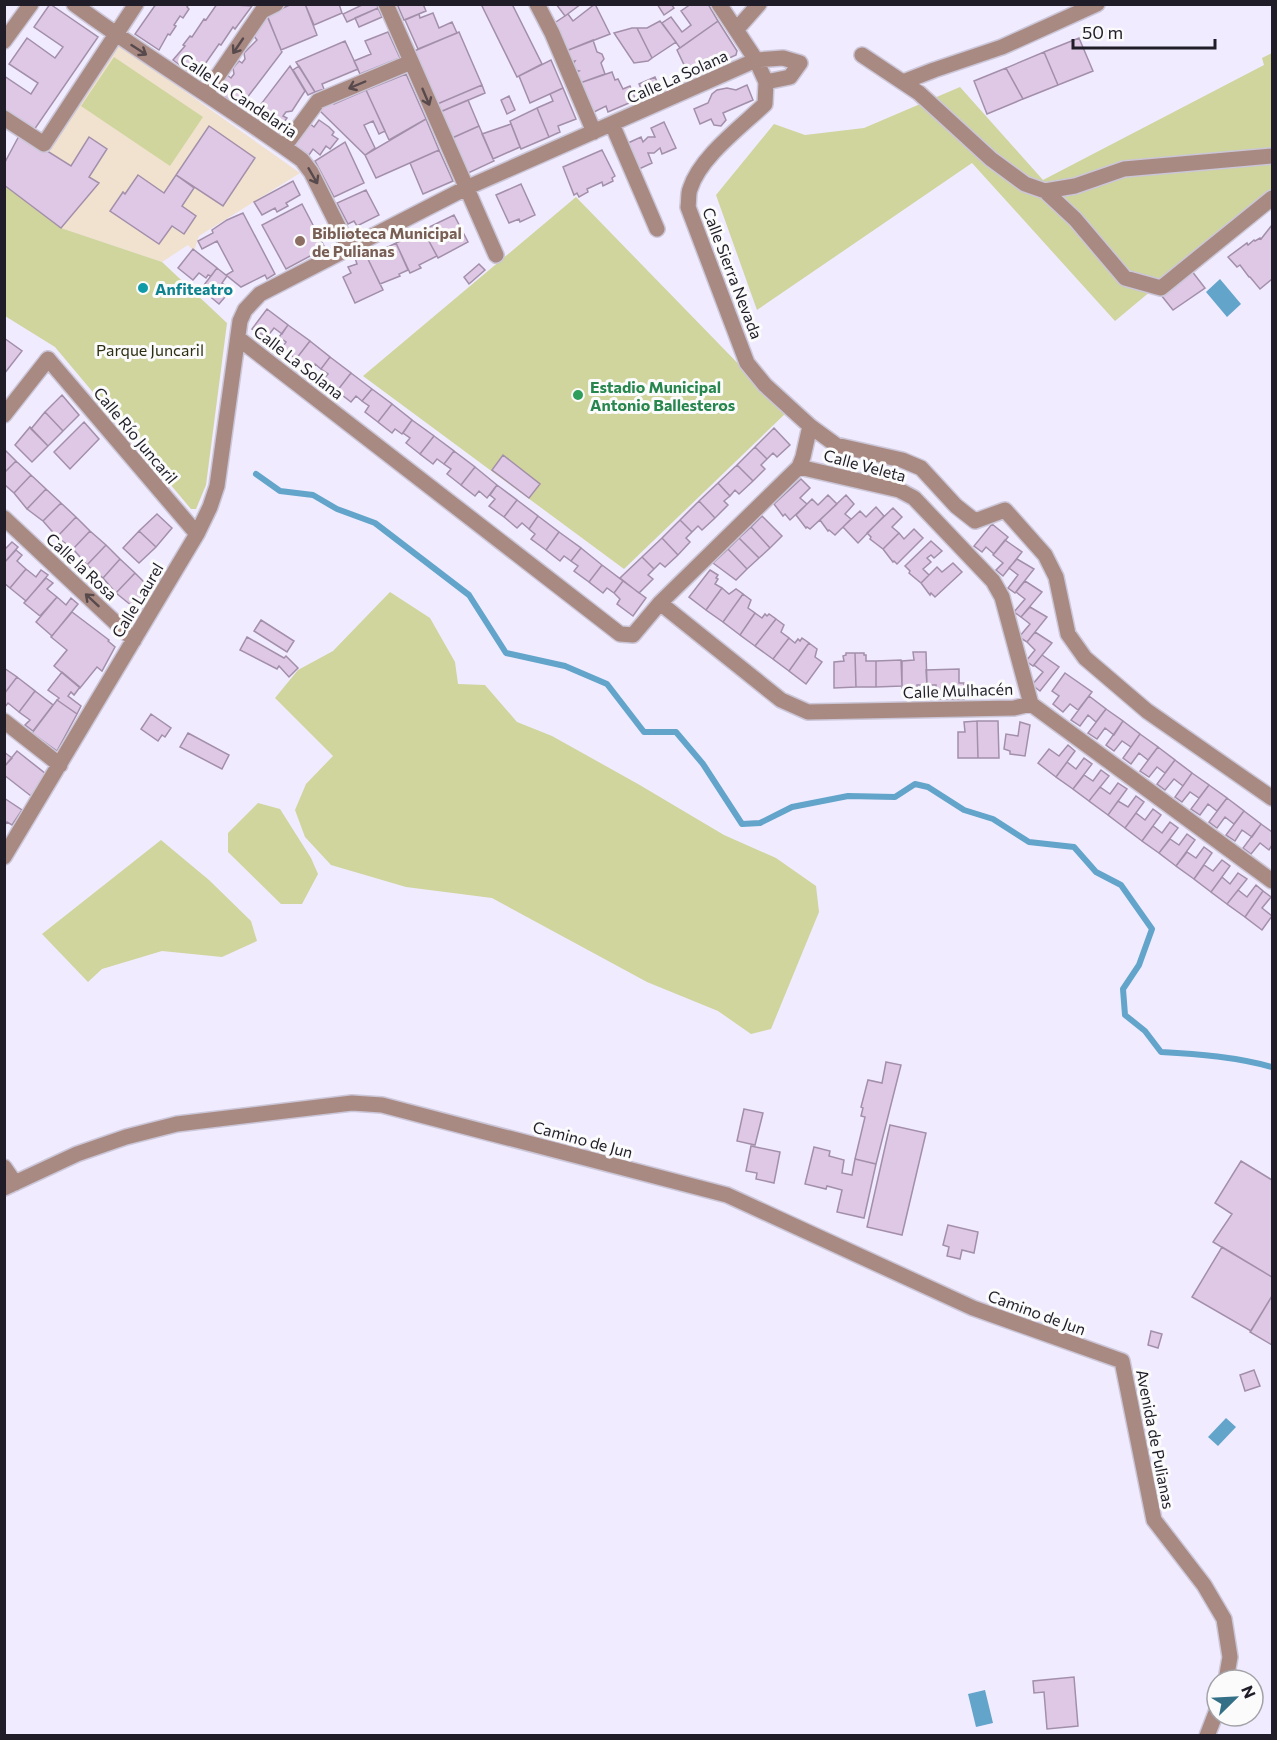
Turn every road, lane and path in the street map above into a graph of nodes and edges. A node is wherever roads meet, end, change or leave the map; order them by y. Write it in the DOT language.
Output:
graph roads {
  1 [pos="31,4"];
  2 [pos="74,4"];
  3 [pos="136,4"];
  4 [pos="276,4"];
  5 [pos="386,4"];
  6 [pos="537,4"];
  7 [pos="719,4"];
  8 [pos="759,4"];
  9 [pos="1096,4"];
  10 [pos="736,30"];
  11 [pos="116,35"];
  12 [pos="4,41"];
  13 [pos="862,55"];
  14 [pos="756,60"];
  15 [pos="411,62"];
  16 [pos="766,82"];
  17 [pos="903,82"];
  18 [pos="206,93"];
  19 [pos="4,118"];
  20 [pos="612,124"];
  21 [pos="594,132"];
  22 [pos="284,147"];
  23 [pos="1272,156"];
  24 [pos="466,188"];
  25 [pos="1045,191"];
  26 [pos="1272,198"];
  27 [pos="657,229"];
  28 [pos="349,248"];
  29 [pos="496,255"];
  30 [pos="237,338"];
  31 [pos="4,415"];
  32 [pos="810,426"];
  33 [pos="799,467"];
  34 [pos="4,518"];
  35 [pos="197,534"];
  36 [pos="660,603"];
  37 [pos="633,635"];
  38 [pos="134,640"];
  39 [pos="1031,704"];
  40 [pos="4,722"];
  41 [pos="60,765"];
  42 [pos="1272,798"];
  43 [pos="4,857"];
  44 [pos="1272,881"];
  45 [pos="4,1167"];
  46 [pos="10,1185"];
  47 [pos="1122,1361"];
  48 [pos="1228,1668"];
  1 -- 12 [label="street"];
  2 -- 11 [label="street, Calle La Candelaria"];
  3 -- 11 [label="street"];
  4 -- 18 [label="street, one-way"];
  5 -- 15 [label="street"];
  6 -- 21 [label="street"];
  7 -- 10 [label="street"];
  8 -- 10 [label="street"];
  9 -- 17 [label="street"];
  10 -- 14 [label="street"];
  11 -- 18 [label="street, Calle La Candelaria, one-way"];
  11 -- 19 [label="street"];
  13 -- 17 [label="street"];
  14 -- 16 [label="street"];
  14 -- 16 [label="street"];
  14 -- 20 [label="street, Calle La Solana"];
  15 -- 22 [label="street, one-way"];
  15 -- 24 [label="street, one-way"];
  16 -- 32 [label="street, Calle Sierra Nevada"];
  17 -- 25 [label="street"];
  18 -- 22 [label="street, Calle La Candelaria"];
  20 -- 21 [label="street, Calle La Solana"];
  20 -- 27 [label="street"];
  21 -- 24 [label="street, Calle La Solana"];
  22 -- 28 [label="street, Calle La Candelaria, one-way"];
  23 -- 25 [label="street"];
  24 -- 28 [label="street, Calle La Solana"];
  24 -- 29 [label="street"];
  25 -- 26 [label="street"];
  28 -- 30 [label="street, Calle La Solana"];
  30 -- 35 [label="street, Calle Laurel"];
  30 -- 37 [label="street, Calle La Solana"];
  31 -- 35 [label="street, Calle Río Juncaril"];
  32 -- 33 [label="street"];
  32 -- 42 [label="street, Calle Sierra Nevada"];
  33 -- 36 [label="street, Calle Veleta"];
  33 -- 39 [label="street, Calle Veleta"];
  38 -- 34 [label="street, Calle la Rosa, one-way"];
  35 -- 38 [label="street, Calle Laurel"];
  36 -- 37 [label="street, Calle Veleta"];
  36 -- 39 [label="street, Calle Mulhacén"];
  38 -- 41 [label="street, Calle Laurel"];
  39 -- 44 [label="street, Calle Mulhacén"];
  40 -- 41 [label="street"];
  41 -- 43 [label="street, Calle Laurel"];
  45 -- 46 [label="street"];
  46 -- 47 [label="street, Camino de Jun"];
  47 -- 48 [label="street, Avenida de Pulianas"];
}
